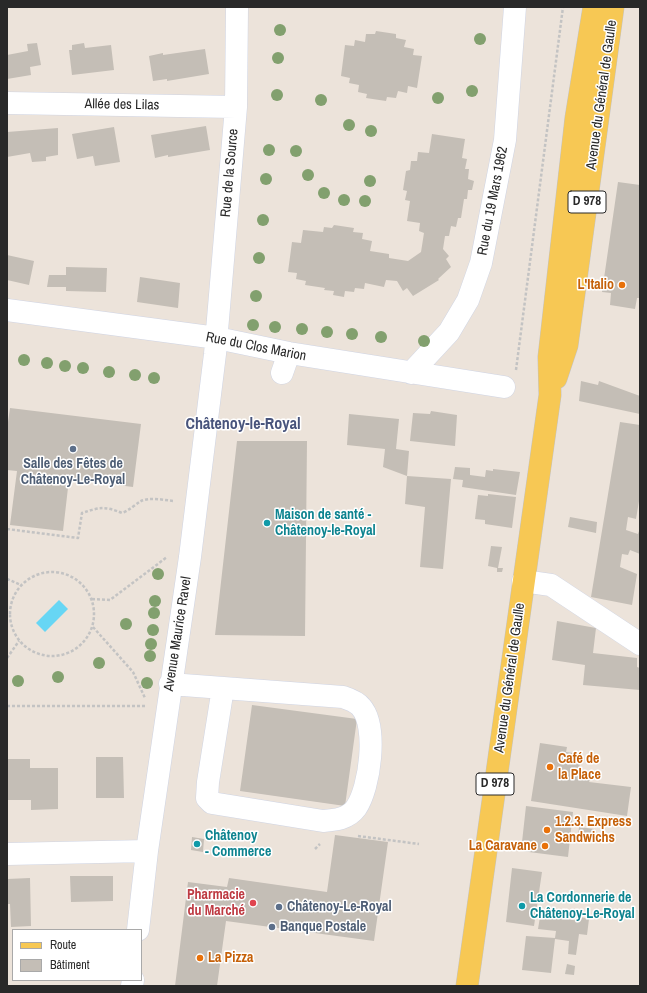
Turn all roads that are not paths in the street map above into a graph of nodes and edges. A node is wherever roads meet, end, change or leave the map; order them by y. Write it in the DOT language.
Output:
graph roads {
  1 [pos="237,7"];
  2 [pos="515,7"];
  3 [pos="594,7"];
  4 [pos="614,7"];
  5 [pos="7,103"];
  6 [pos="236,108"];
  7 [pos="7,310"];
  8 [pos="217,338"];
  9 [pos="412,373"];
  10 [pos="504,387"];
  11 [pos="550,395"];
  12 [pos="523,581"];
  13 [pos="640,644"];
  14 [pos="170,684"];
  15 [pos="222,688"];
  16 [pos="147,851"];
  17 [pos="7,854"];
  18 [pos="138,929"];
  19 [pos="467,986"];
  1 -- 6 [label="street, Rue de la Source"];
  2 -- 9 [label="street, Rue du 19 Mars 1962"];
  3 -- 11 [label="main road, Avenue du Général de Gaulle / D 978"];
  4 -- 11 [label="main road, Avenue du Général de Gaulle / D 978"];
  5 -- 6 [label="street, Allée des Lilas"];
  6 -- 8 [label="street, Rue de la Source"];
  7 -- 8 [label="street, Rue du Clos Marion"];
  8 -- 9 [label="street, Rue du Clos Marion"];
  8 -- 14 [label="street, Avenue Maurice Ravel"];
  9 -- 10 [label="street, Rue du Clos Marion"];
  11 -- 12 [label="main road, Avenue du Général de Gaulle / D 978"];
  12 -- 13 [label="street"];
  12 -- 19 [label="main road, Avenue du Général de Gaulle / D 978"];
  14 -- 15 [label="street"];
  14 -- 16 [label="street, Avenue Maurice Ravel"];
  15 -- 15 [label="street"];
  16 -- 17 [label="street"];
  16 -- 18 [label="street, Avenue Maurice Ravel"];
}
